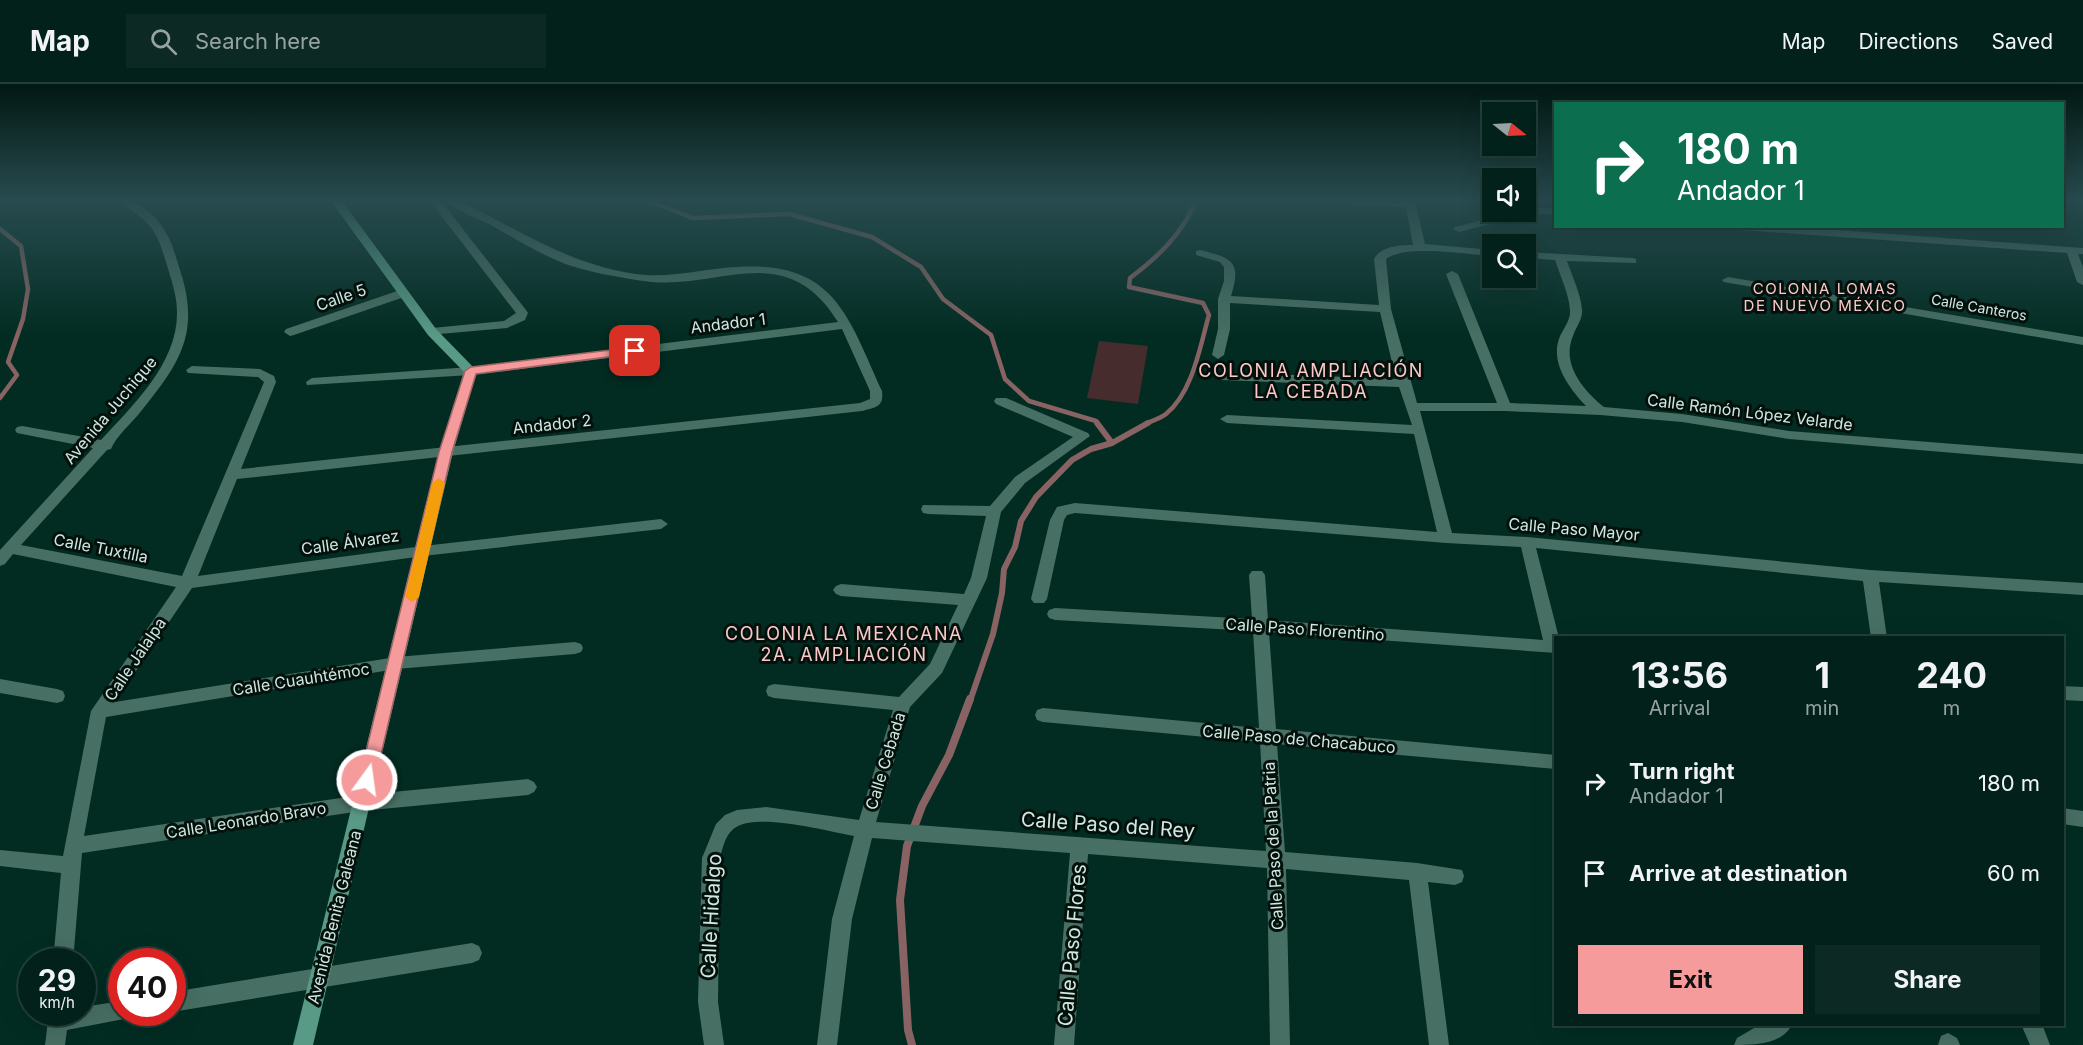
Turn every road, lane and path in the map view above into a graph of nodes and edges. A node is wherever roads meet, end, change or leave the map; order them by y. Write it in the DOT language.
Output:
graph roads {
  1 [pos="168,246"];
  2 [pos="369,246"];
  3 [pos="470,246"];
  4 [pos="539,246"];
  5 [pos="1420,246"];
  6 [pos="2016,246"];
  7 [pos="1421,249"];
  8 [pos="2077,250"];
  9 [pos="1482,252"];
  10 [pos="1200,253"];
  11 [pos="1536,256"];
  12 [pos="1560,257"];
  13 [pos="1632,261"];
  14 [pos="1452,274"];
  15 [pos="1728,280"];
  16 [pos="2083,282"];
  17 [pos="403,293"];
  18 [pos="1224,299"];
  19 [pos="1385,309"];
  20 [pos="846,325"];
  21 [pos="290,332"];
  22 [pos="432,332"];
  23 [pos="2083,341"];
  24 [pos="1218,355"];
  25 [pos="192,370"];
  26 [pos="471,371"];
  27 [pos="1222,376"];
  28 [pos="312,382"];
  29 [pos="1404,383"];
  30 [pos="1000,401"];
  31 [pos="1413,407"];
  32 [pos="1504,407"];
  33 [pos="1600,411"];
  34 [pos="1227,419"];
  35 [pos="22,430"];
  36 [pos="1420,430"];
  37 [pos="106,446"];
  38 [pos="446,452"];
  39 [pos="2083,459"];
  40 [pos="230,476"];
  41 [pos="928,509"];
  42 [pos="994,511"];
  43 [pos="661,524"];
  44 [pos="1446,538"];
  45 [pos="1527,542"];
  46 [pos="423,551"];
  47 [pos="5,554"];
  48 [pos="1257,575"];
  49 [pos="1870,576"];
  50 [pos="186,583"];
  51 [pos="2083,589"];
  52 [pos="841,590"];
  53 [pos="1039,599"];
  54 [pos="968,600"];
  55 [pos="1055,614"];
  56 [pos="1259,624"];
  57 [pos="1879,636"];
  58 [pos="1554,647"];
  59 [pos="575,648"];
  60 [pos="396,663"];
  61 [pos="0,686"];
  62 [pos="774,691"];
  63 [pos="2064,693"];
  64 [pos="2083,694"];
  65 [pos="57,696"];
  66 [pos="903,704"];
  67 [pos="99,711"];
  68 [pos="1043,715"];
  69 [pos="1267,736"];
  70 [pos="1554,762"];
  71 [pos="528,787"];
  72 [pos="362,803"];
  73 [pos="758,814"];
  74 [pos="2064,816"];
  75 [pos="2083,819"];
  76 [pos="873,830"];
  77 [pos="1080,845"];
  78 [pos="73,846"];
  79 [pos="0,858"];
  80 [pos="1276,860"];
  81 [pos="70,865"];
  82 [pos="1417,872"];
  83 [pos="1455,876"];
  84 [pos="64,948"];
  85 [pos="472,953"];
  86 [pos="318,977"];
  87 [pos="186,1000"];
  88 [pos="57,1026"];
  89 [pos="1778,1026"];
  90 [pos="2032,1026"];
  91 [pos="55,1045"];
  92 [pos="303,1045"];
  93 [pos="714,1045"];
  94 [pos="827,1045"];
  95 [pos="1064,1045"];
  96 [pos="1280,1045"];
  97 [pos="1439,1045"];
  98 [pos="1744,1045"];
  99 [pos="2040,1045"];
  1 -- 37 [label="street, Avenida Juchique"];
  2 -- 17 [label="street"];
  3 -- 22 [label="street"];
  4 -- 20 [label="street"];
  5 -- 7 [label="street"];
  6 -- 8 [label="street"];
  7 -- 9 [label="street"];
  7 -- 19 [label="street"];
  8 -- 16 [label="street"];
  10 -- 18 [label="street"];
  11 -- 12 [label="street"];
  12 -- 13 [label="street"];
  12 -- 33 [label="street"];
  14 -- 32 [label="street"];
  15 -- 23 [label="street, Calle Canteros"];
  17 -- 21 [label="street, Calle 5"];
  17 -- 22 [label="street"];
  18 -- 19 [label="street"];
  18 -- 24 [label="street"];
  19 -- 29 [label="street"];
  20 -- 26 [label="street, Andador 1"];
  20 -- 38 [label="street, Andador 2"];
  22 -- 26 [label="street"];
  25 -- 40 [label="street, Calle Jalalpa"];
  26 -- 28 [label="street, Andador 1"];
  26 -- 38 [label="street, Avenida Benita Galeana"];
  27 -- 29 [label="street"];
  29 -- 31 [label="street"];
  30 -- 42 [label="street, Calle Cebada"];
  31 -- 32 [label="street, Calle Ramón López Velarde"];
  31 -- 36 [label="street"];
  32 -- 33 [label="street, Calle Ramón López Velarde"];
  33 -- 39 [label="street, Calle Ramón López Velarde"];
  34 -- 36 [label="street"];
  35 -- 37 [label="street"];
  36 -- 44 [label="street"];
  37 -- 47 [label="street, Avenida Juchique"];
  38 -- 40 [label="street, Andador 2"];
  38 -- 46 [label="street, Avenida Benita Galeana"];
  40 -- 50 [label="street, Calle Jalalpa"];
  41 -- 42 [label="street"];
  42 -- 54 [label="street, Calle Cebada"];
  43 -- 46 [label="street, Calle Álvarez"];
  44 -- 45 [label="street, Calle Paso Mayor"];
  44 -- 53 [label="street, Calle Paso Mayor"];
  45 -- 49 [label="street, Calle Paso Mayor"];
  45 -- 58 [label="street"];
  46 -- 50 [label="street, Calle Álvarez"];
  46 -- 60 [label="street, Avenida Benita Galeana"];
  47 -- 50 [label="street, Calle Tuxtilla"];
  48 -- 56 [label="street, Calle Paso de la Patria"];
  49 -- 51 [label="street, Calle Paso Mayor"];
  49 -- 57 [label="street"];
  50 -- 67 [label="street, Calle Jalalpa"];
  52 -- 54 [label="street"];
  54 -- 66 [label="street, Calle Cebada"];
  55 -- 56 [label="street, Calle Paso Florentino"];
  56 -- 58 [label="street, Calle Paso Florentino"];
  56 -- 69 [label="street, Calle Paso de la Patria"];
  59 -- 60 [label="street, Calle Cuauhtémoc"];
  60 -- 67 [label="street, Calle Cuauhtémoc"];
  60 -- 72 [label="street, Avenida Benita Galeana"];
  61 -- 65 [label="street"];
  62 -- 66 [label="street"];
  63 -- 64 [label="street"];
  66 -- 76 [label="street, Calle Cebada"];
  67 -- 78 [label="street, Calle Jalalpa"];
  68 -- 69 [label="street, Calle Paso de Chacabuco"];
  69 -- 70 [label="street, Calle Paso de Chacabuco"];
  69 -- 80 [label="street, Calle Paso de la Patria"];
  71 -- 72 [label="street, Calle Leonardo Bravo"];
  72 -- 78 [label="street, Calle Leonardo Bravo"];
  72 -- 86 [label="street, Avenida Benita Galeana"];
  73 -- 76 [label="street, Calle Paso del Rey"];
  73 -- 93 [label="street, Calle Hidalgo"];
  74 -- 75 [label="street"];
  76 -- 77 [label="street, Calle Paso del Rey"];
  76 -- 94 [label="street, Calle Cebada"];
  77 -- 80 [label="street, Calle Paso del Rey"];
  77 -- 95 [label="street, Calle Paso Flores"];
  78 -- 81 [label="street, Calle Jalalpa"];
  79 -- 81 [label="street"];
  80 -- 82 [label="street, Calle Paso del Rey"];
  80 -- 96 [label="street, Calle Paso de la Patria"];
  81 -- 84 [label="street, Calle Jalalpa"];
  82 -- 83 [label="street, Calle Paso del Rey"];
  82 -- 97 [label="street"];
  85 -- 86 [label="street"];
  86 -- 87 [label="street"];
  86 -- 92 [label="street, Avenida Benita Galeana"];
  88 -- 91 [label="street"];
  89 -- 98 [label="street"];
  90 -- 99 [label="street"];
}
